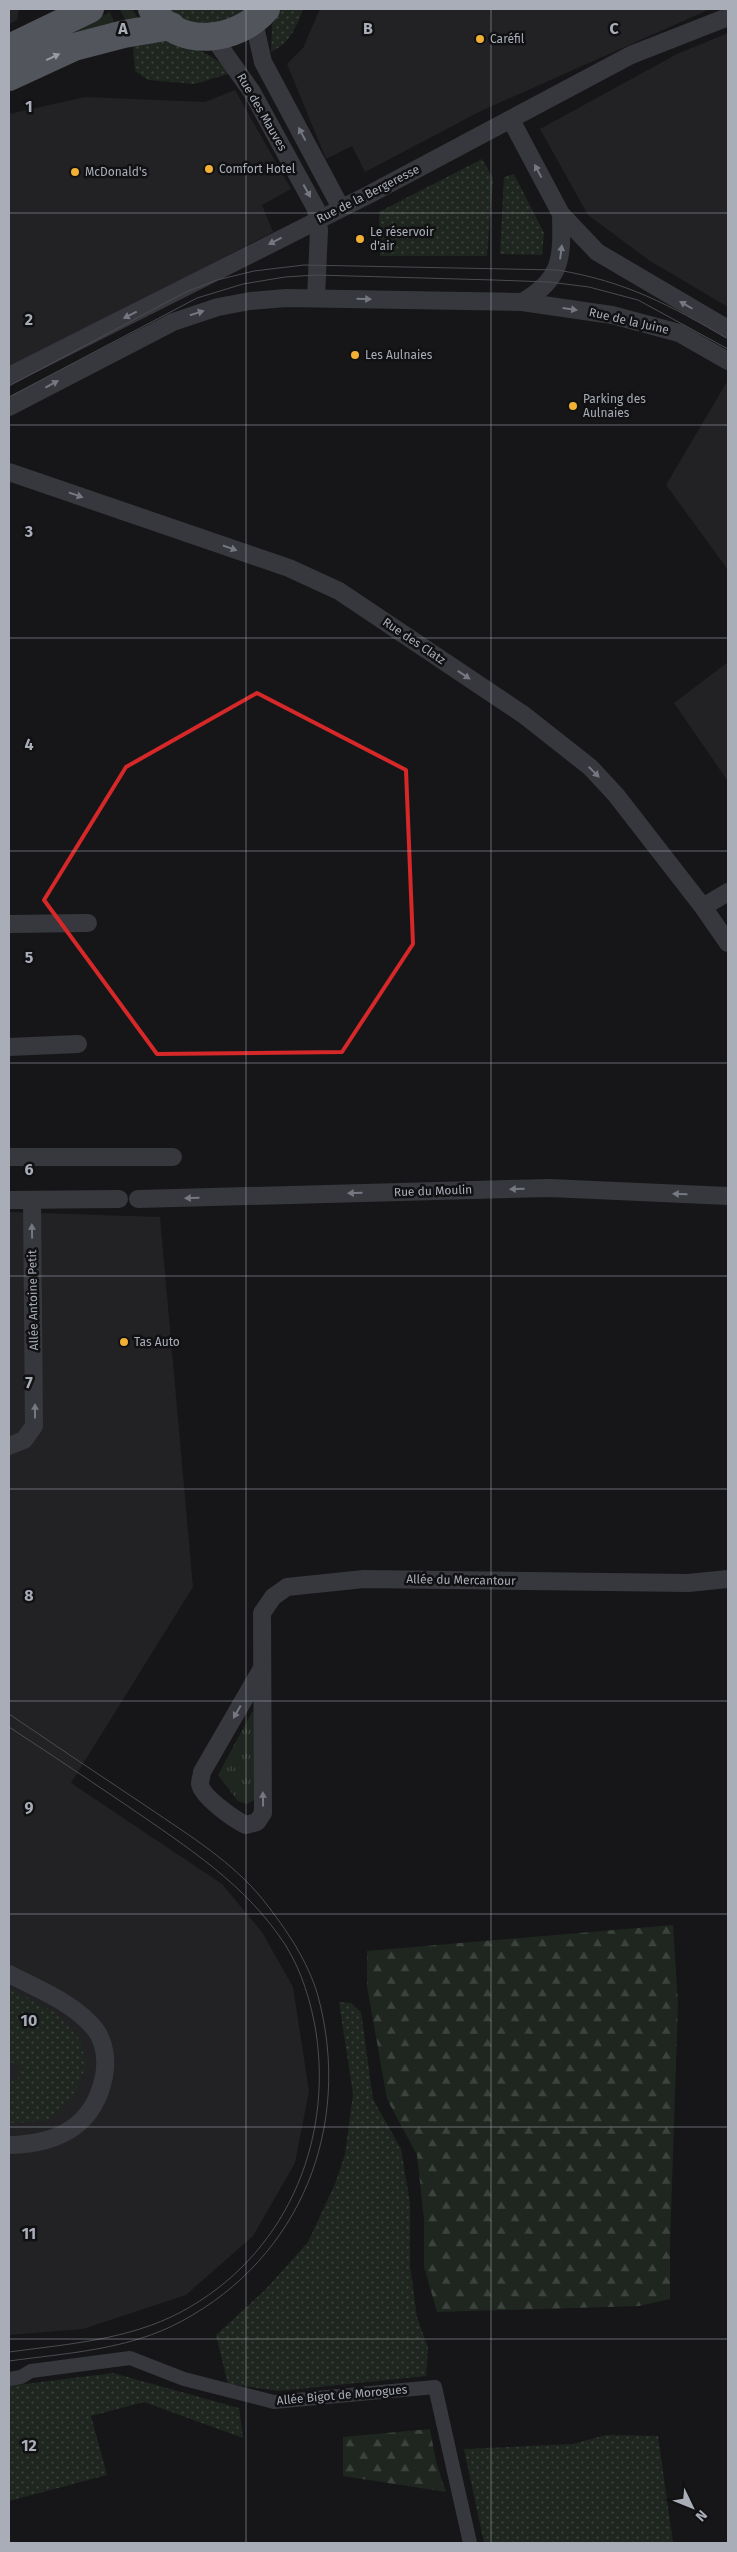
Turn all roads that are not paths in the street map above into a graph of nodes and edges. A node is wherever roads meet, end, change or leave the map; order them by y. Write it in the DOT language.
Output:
graph roads {
  1 [pos="90,9"];
  2 [pos="260,15"];
  3 [pos="728,17"];
  4 [pos="161,18"];
  5 [pos="213,37"];
  6 [pos="9,48"];
  7 [pos="9,77"];
  8 [pos="511,120"];
  9 [pos="341,208"];
  10 [pos="561,214"];
  11 [pos="318,219"];
  12 [pos="316,298"];
  13 [pos="522,302"];
  14 [pos="728,329"];
  15 [pos="728,362"];
  16 [pos="9,376"];
  17 [pos="9,407"];
  18 [pos="9,472"];
  19 [pos="728,892"];
  20 [pos="703,907"];
  21 [pos="88,923"];
  22 [pos="9,924"];
  23 [pos="728,943"];
  24 [pos="78,1044"];
  25 [pos="9,1047"];
  26 [pos="173,1157"];
  27 [pos="9,1158"];
  28 [pos="728,1196"];
  29 [pos="119,1199"];
  30 [pos="138,1199"];
  31 [pos="9,1200"];
  32 [pos="32,1200"];
  33 [pos="9,1446"];
  34 [pos="728,1579"];
  35 [pos="261,1670"];
  36 [pos="9,1974"];
  37 [pos="9,2144"];
  38 [pos="9,2379"];
  39 [pos="470,2543"];
  1 -- 6 [label="main road"];
  2 -- 5 [label="main road"];
  9 -- 2 [label="street, Rue des Mauves, one-way"];
  3 -- 8 [label="street, Rue de la Bergeresse"];
  4 -- 5 [label="main road"];
  7 -- 4 [label="main road, one-way"];
  5 -- 11 [label="street, Rue des Mauves, one-way"];
  8 -- 9 [label="street, Rue de la Bergeresse"];
  10 -- 8 [label="street, one-way"];
  9 -- 11 [label="street, Rue de la Bergeresse"];
  13 -- 10 [label="street, one-way"];
  14 -- 10 [label="street, one-way"];
  11 -- 12 [label="street"];
  11 -- 16 [label="street, Rue de la Bergeresse, one-way"];
  12 -- 13 [label="street, Rue de la Juine, one-way"];
  17 -- 12 [label="street, one-way"];
  13 -- 15 [label="street, Rue de la Juine, one-way"];
  18 -- 20 [label="street, Rue des Clatz, one-way"];
  19 -- 20 [label="street"];
  20 -- 23 [label="street, Rue des Clatz"];
  21 -- 22 [label="street"];
  24 -- 25 [label="street"];
  26 -- 27 [label="street"];
  28 -- 30 [label="street, Rue du Moulin, one-way"];
  29 -- 32 [label="street"];
  31 -- 32 [label="street"];
  33 -- 32 [label="street, Allée Antoine Petit, one-way"];
  34 -- 35 [label="street, Allée du Mercantour"];
  35 -- 35 [label="street, Allée du Mercantour, one-way"];
  36 -- 37 [label="street"];
  38 -- 39 [label="street, Allée Bigot de Morogues"];
}
